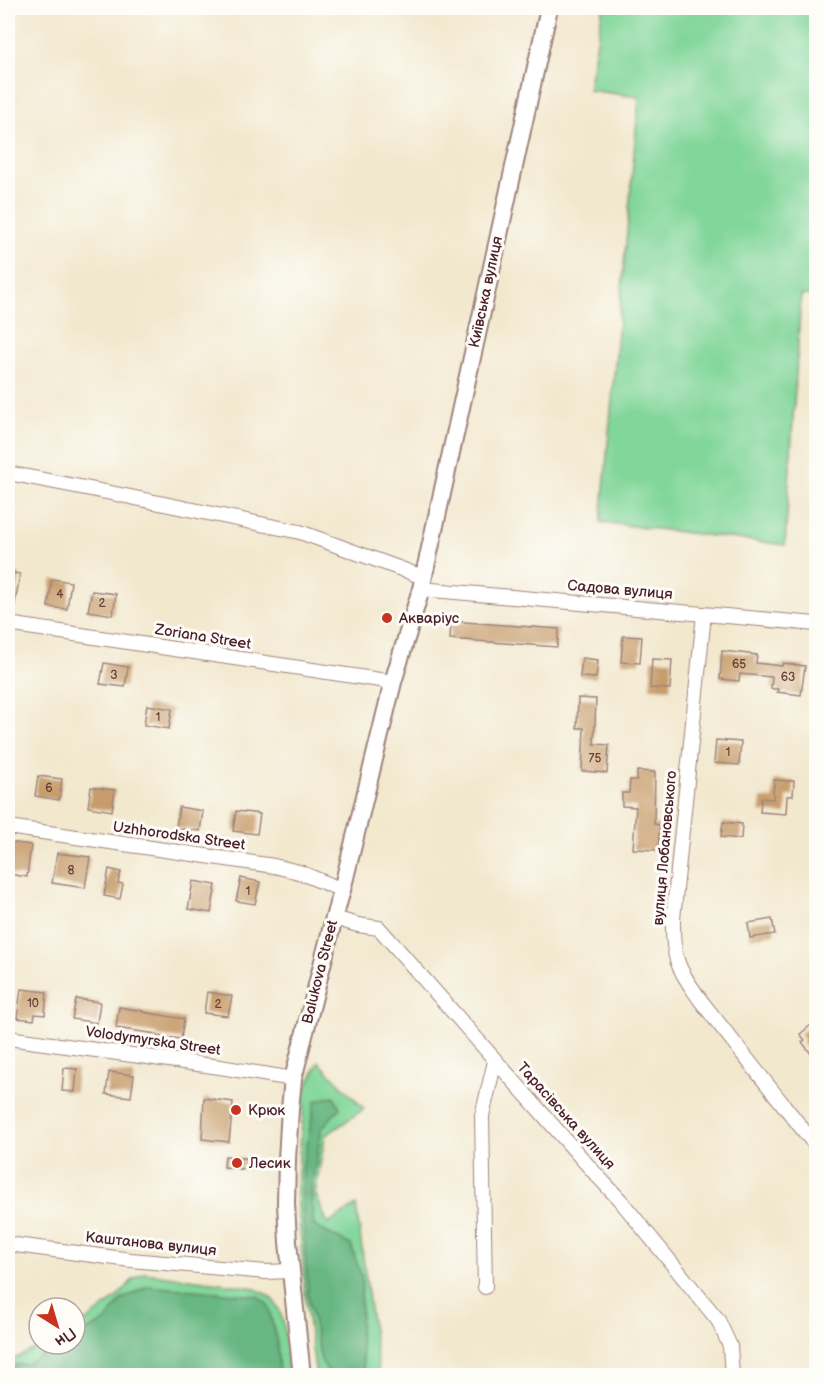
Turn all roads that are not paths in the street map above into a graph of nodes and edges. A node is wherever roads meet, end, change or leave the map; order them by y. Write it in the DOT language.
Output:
graph roads {
  1 [pos="549,8"];
  2 [pos="8,473"];
  3 [pos="422,583"];
  4 [pos="704,614"];
  5 [pos="8,624"];
  6 [pos="816,624"];
  7 [pos="393,682"];
  8 [pos="8,827"];
  9 [pos="342,890"];
  10 [pos="334,918"];
  11 [pos="8,1038"];
  12 [pos="495,1060"];
  13 [pos="293,1079"];
  14 [pos="816,1146"];
  15 [pos="8,1244"];
  16 [pos="290,1271"];
  17 [pos="485,1287"];
  18 [pos="302,1376"];
  19 [pos="732,1376"];
  1 -- 3 [label="main road, Київська вулиця"];
  2 -- 3 [label="street, Садова вулиця"];
  3 -- 4 [label="street, Садова вулиця"];
  3 -- 7 [label="main road, Balukova Street"];
  4 -- 6 [label="street, Садова вулиця"];
  4 -- 14 [label="street, вулиця Лобановського"];
  5 -- 7 [label="street, Zoriana Street"];
  7 -- 9 [label="main road, Balukova Street"];
  8 -- 9 [label="street, Uzhhorodska Street"];
  9 -- 10 [label="main road, Balukova Street"];
  10 -- 12 [label="street, Тарасівська вулиця"];
  10 -- 13 [label="main road, Balukova Street"];
  11 -- 13 [label="street, Volodymyrska Street"];
  12 -- 17 [label="street"];
  12 -- 19 [label="street, Тарасівська вулиця"];
  13 -- 16 [label="main road, Balukova Street"];
  15 -- 16 [label="street, Каштанова вулиця"];
  16 -- 18 [label="main road, Balukova Street"];
}
